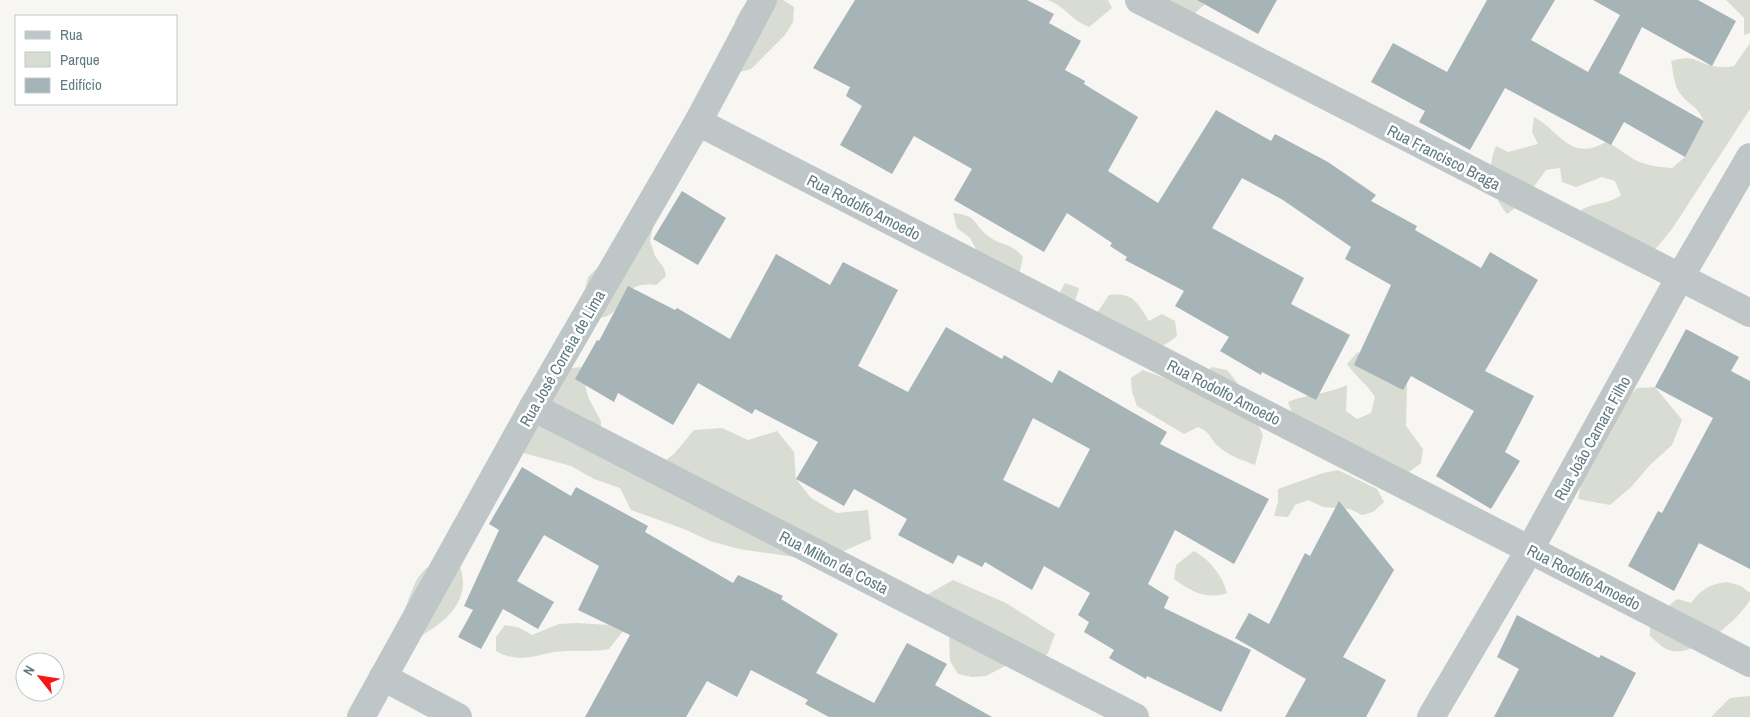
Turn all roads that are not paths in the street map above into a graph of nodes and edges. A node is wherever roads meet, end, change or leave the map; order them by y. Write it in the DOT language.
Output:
graph roads {
  1 [pos="763,0"];
  2 [pos="1139,0"];
  3 [pos="698,122"];
  4 [pos="1750,156"];
  5 [pos="1680,277"];
  6 [pos="1750,313"];
  7 [pos="533,408"];
  8 [pos="1530,549"];
  9 [pos="1750,663"];
  10 [pos="383,677"];
  11 [pos="361,717"];
  12 [pos="458,717"];
  13 [pos="1135,717"];
  14 [pos="1431,717"];
  1 -- 3 [label="street, Rua José Correia de Lima"];
  2 -- 5 [label="street, Rua Francisco Braga"];
  3 -- 7 [label="street, Rua José Correia de Lima"];
  3 -- 8 [label="street, Rua Rodolfo Amoedo"];
  4 -- 5 [label="street, Rua João Camara Filho"];
  5 -- 6 [label="street, Rua Francisco Braga"];
  5 -- 8 [label="street, Rua João Camara Filho"];
  7 -- 10 [label="street, Rua José Correia de Lima"];
  7 -- 13 [label="street, Rua Milton da Costa"];
  8 -- 9 [label="street, Rua Rodolfo Amoedo"];
  8 -- 14 [label="street, Rua João Camara Filho"];
  10 -- 11 [label="street, Rua José Correia de Lima"];
  10 -- 12 [label="street"];
}
